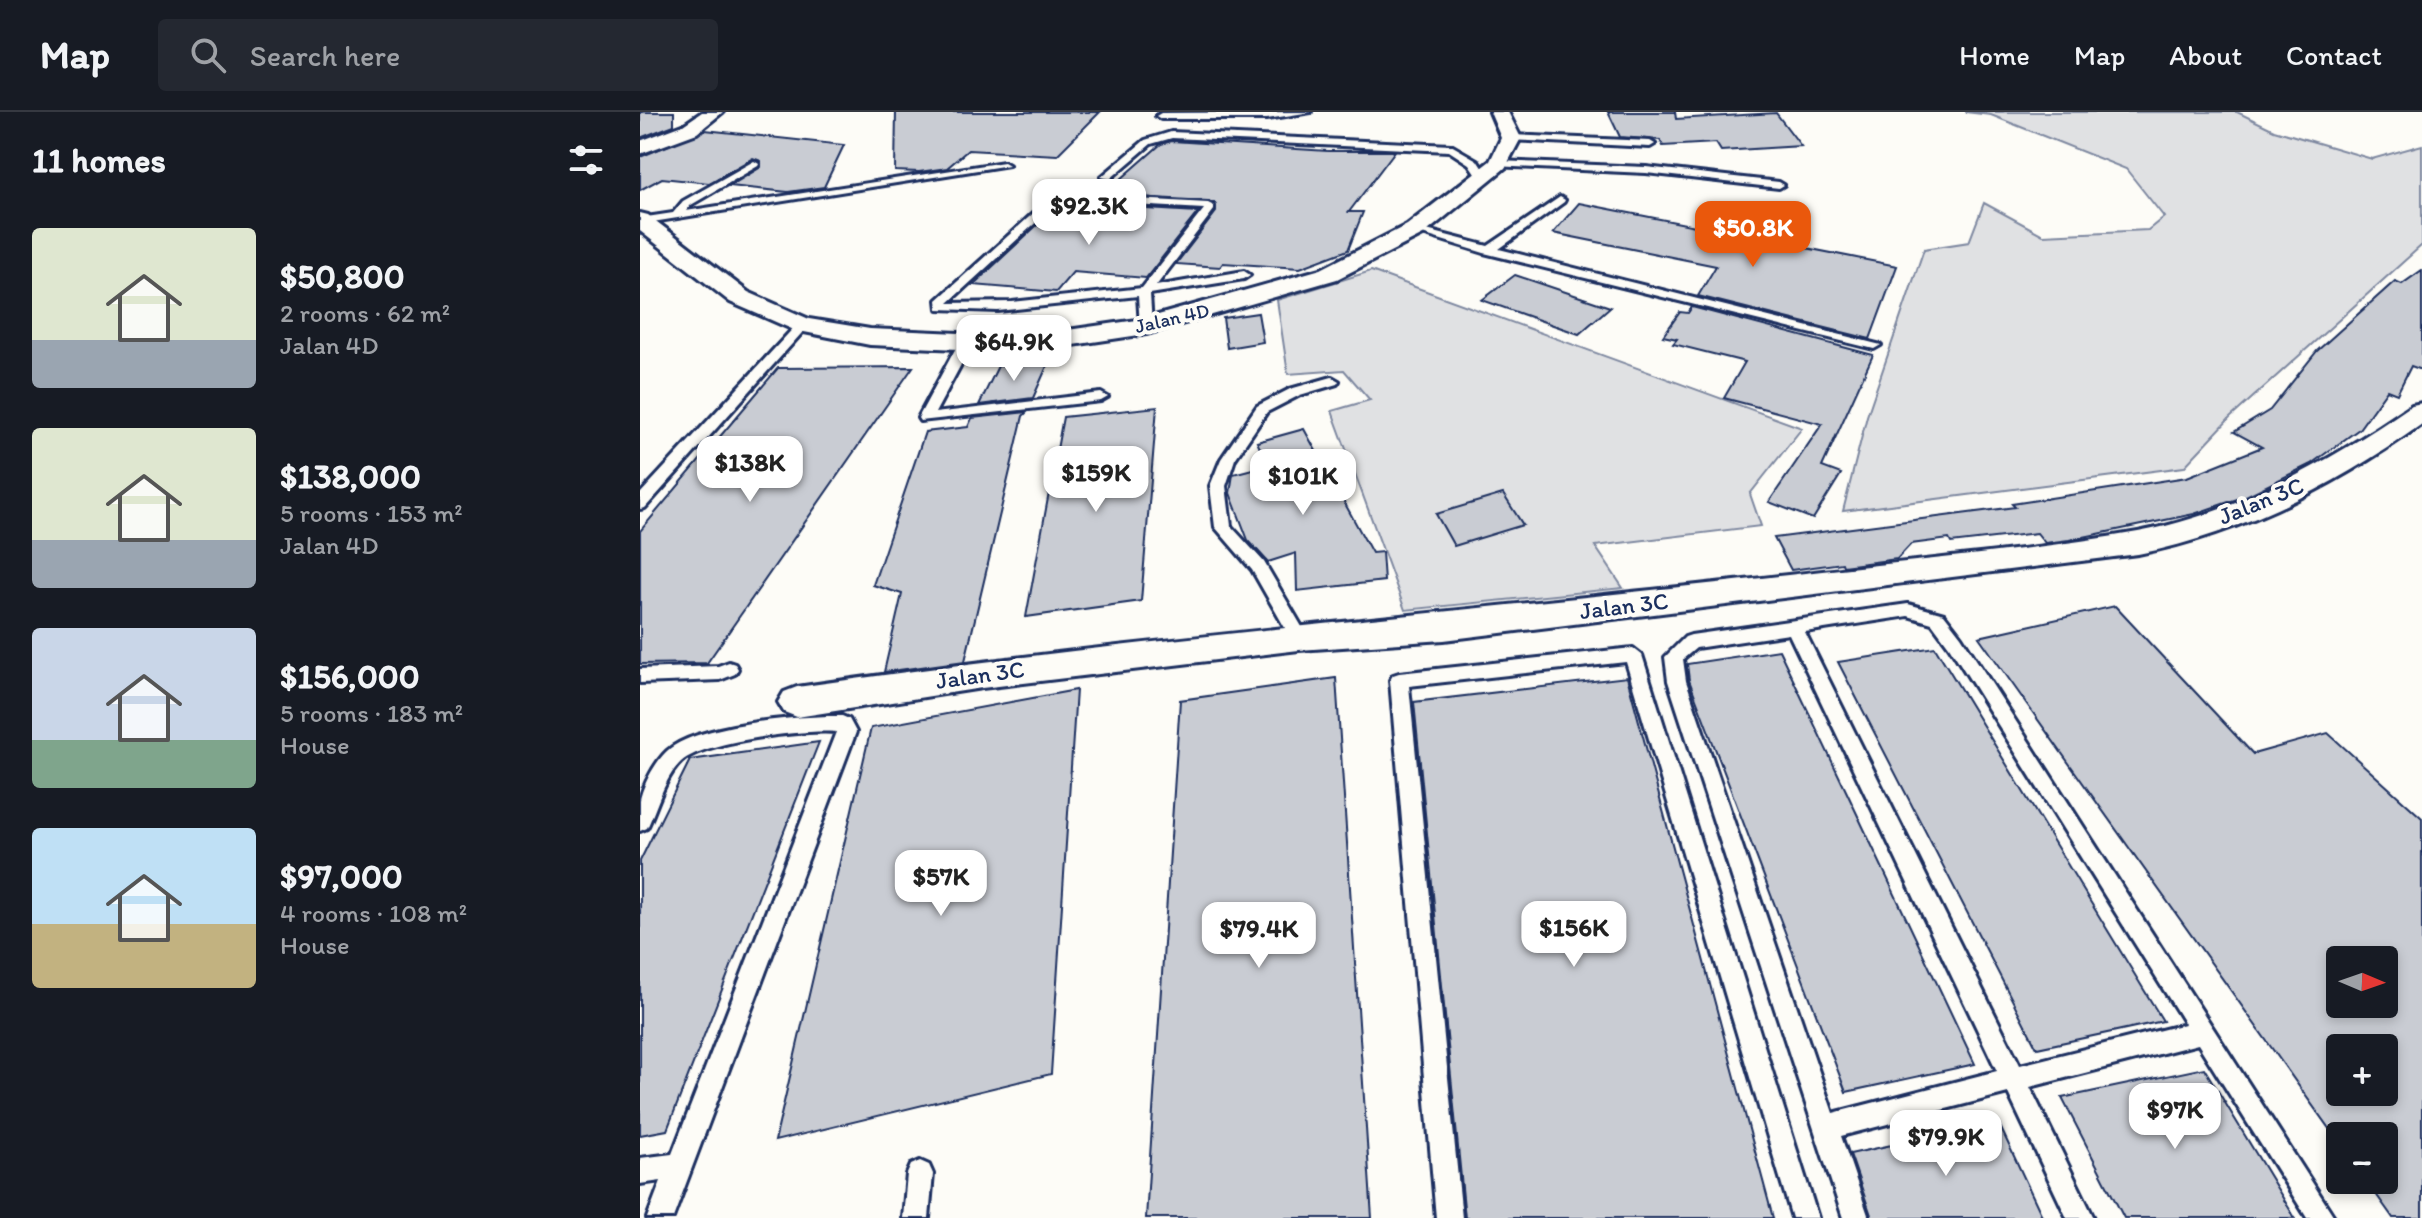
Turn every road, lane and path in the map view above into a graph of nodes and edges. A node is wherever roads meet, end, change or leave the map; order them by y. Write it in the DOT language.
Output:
graph roads {
  1 [pos="714,112"];
  2 [pos="1306,112"];
  3 [pos="1499,112"];
  4 [pos="1249,114"];
  5 [pos="1161,116"];
  6 [pos="1511,138"];
  7 [pos="1650,144"];
  8 [pos="640,148"];
  9 [pos="754,164"];
  10 [pos="1004,165"];
  11 [pos="1491,171"];
  12 [pos="1106,177"];
  13 [pos="1779,185"];
  14 [pos="1560,200"];
  15 [pos="678,214"];
  16 [pos="641,221"];
  17 [pos="1415,230"];
  18 [pos="1488,251"];
  19 [pos="1244,275"];
  20 [pos="1144,294"];
  21 [pos="803,325"];
  22 [pos="1146,326"];
  23 [pos="965,344"];
  24 [pos="1874,345"];
  25 [pos="1332,381"];
  26 [pos="1101,397"];
  27 [pos="2422,411"];
  28 [pos="640,504"];
  29 [pos="1794,627"];
  30 [pos="1299,637"];
  31 [pos="729,669"];
  32 [pos="640,676"];
  33 [pos="797,702"];
  34 [pos="640,822"];
  35 [pos="2203,1031"];
  36 [pos="2013,1079"];
  37 [pos="1826,1127"];
  38 [pos="679,1166"];
  39 [pos="640,1171"];
  40 [pos="920,1174"];
  41 [pos="660,1218"];
  42 [pos="916,1218"];
  43 [pos="1449,1218"];
  44 [pos="1805,1218"];
  45 [pos="1856,1218"];
  46 [pos="2081,1218"];
  47 [pos="2322,1218"];
  1 -- 8 [label="street"];
  2 -- 4 [label="lane"];
  3 -- 6 [label="street"];
  4 -- 5 [label="lane"];
  6 -- 7 [label="lane"];
  6 -- 11 [label="street, Jalan 4D"];
  9 -- 15 [label="lane"];
  10 -- 15 [label="lane"];
  11 -- 12 [label="lane"];
  11 -- 13 [label="lane"];
  11 -- 17 [label="street, Jalan 4D"];
  14 -- 18 [label="lane"];
  15 -- 16 [label="lane"];
  16 -- 21 [label="street, Jalan 4D"];
  17 -- 18 [label="lane"];
  17 -- 22 [label="street, Jalan 4D"];
  18 -- 24 [label="lane"];
  19 -- 20 [label="lane"];
  20 -- 20 [label="lane"];
  20 -- 22 [label="lane"];
  21 -- 23 [label="street, Jalan 4D"];
  21 -- 28 [label="lane"];
  22 -- 23 [label="street, Jalan 4D"];
  23 -- 26 [label="lane"];
  25 -- 30 [label="lane"];
  27 -- 30 [label="street, Jalan 3C"];
  29 -- 35 [label="lane"];
  29 -- 36 [label="lane"];
  29 -- 37 [label="lane"];
  30 -- 33 [label="street, Jalan 3C"];
  31 -- 32 [label="lane"];
  34 -- 38 [label="lane"];
  35 -- 36 [label="lane"];
  35 -- 47 [label="lane"];
  36 -- 37 [label="lane"];
  36 -- 46 [label="lane"];
  37 -- 45 [label="lane"];
  38 -- 39 [label="lane"];
  38 -- 41 [label="lane"];
  40 -- 42 [label="lane"];
  43 -- 44 [label="lane"];
}
